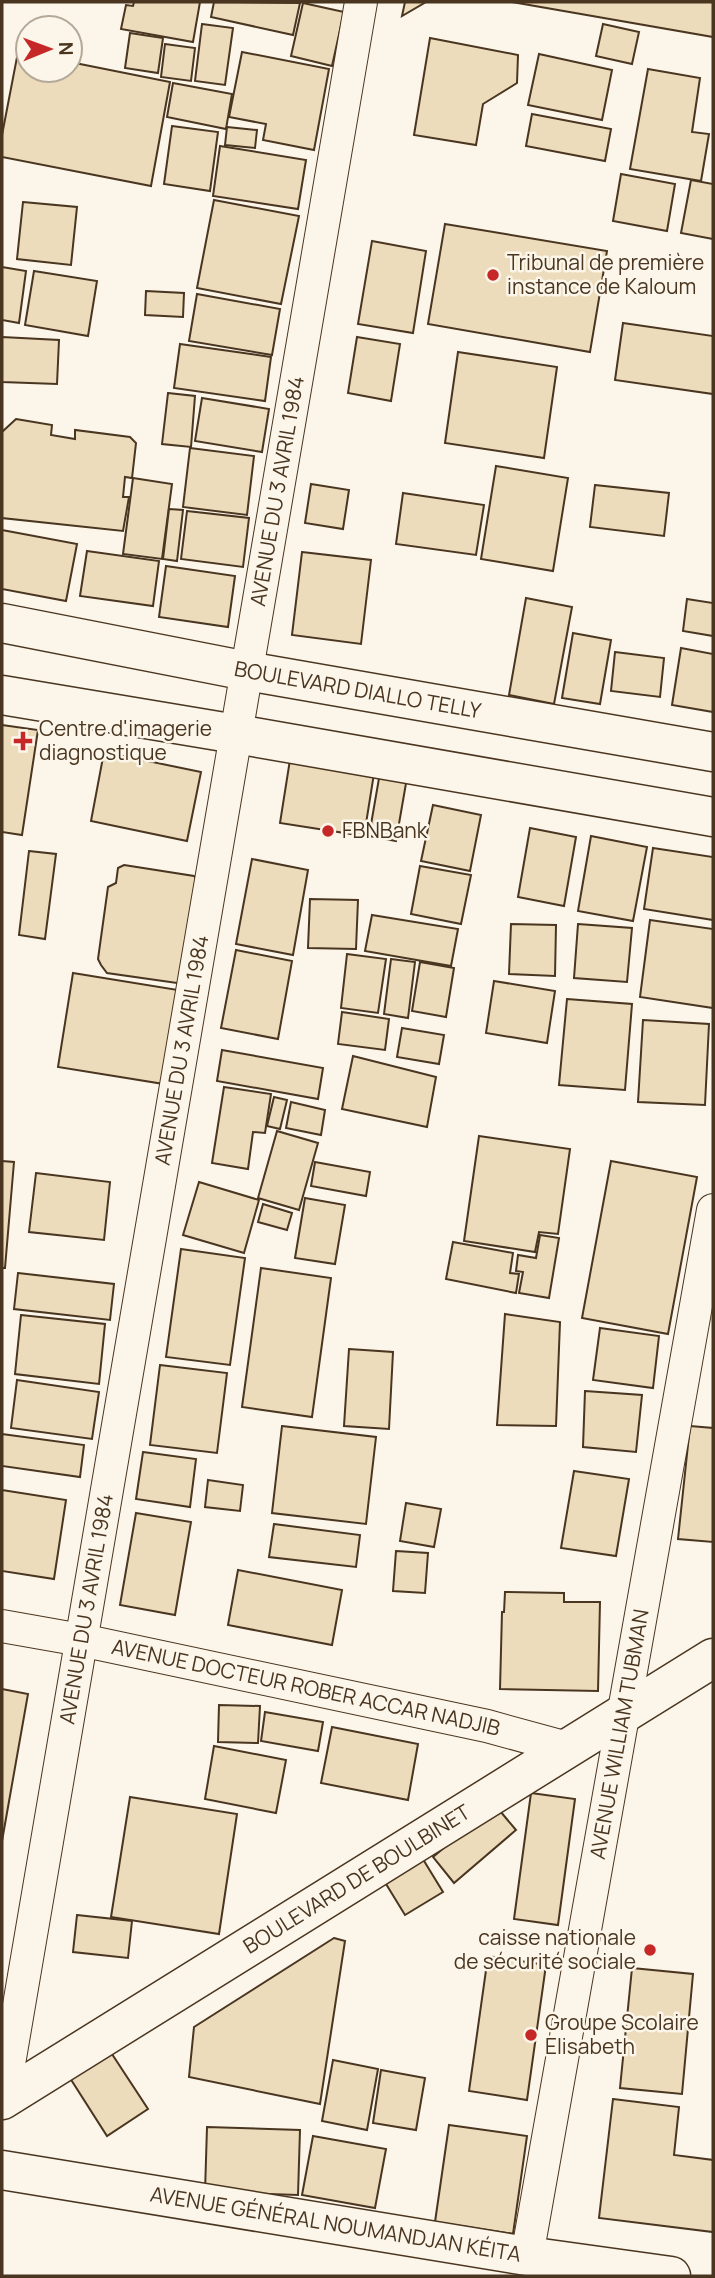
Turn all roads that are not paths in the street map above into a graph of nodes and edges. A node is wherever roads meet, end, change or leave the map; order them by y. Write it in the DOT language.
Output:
graph roads {
  1 [pos="361,2"];
  2 [pos="2,623"];
  3 [pos="247,671"];
  4 [pos="2,695"];
  5 [pos="236,734"];
  6 [pos="713,752"];
  7 [pos="713,817"];
  8 [pos="713,1210"];
  9 [pos="2,1626"];
  10 [pos="82,1640"];
  11 [pos="713,1658"];
  12 [pos="622,1714"];
  13 [pos="567,1748"];
  14 [pos="2,2099"];
  15 [pos="2,2170"];
  16 [pos="527,2256"];
  17 [pos="671,2276"];
  1 -- 3 [label="street, AVENUE DU 3 AVRIL 1984"];
  2 -- 3 [label="main road, BOULEVARD DIALLO TELLY"];
  3 -- 5 [label="street, AVENUE DU 3 AVRIL 1984"];
  3 -- 6 [label="main road, BOULEVARD DIALLO TELLY"];
  4 -- 5 [label="main road"];
  5 -- 7 [label="main road"];
  5 -- 10 [label="street, AVENUE DU 3 AVRIL 1984"];
  8 -- 12 [label="street, AVENUE WILLIAM TUBMAN"];
  9 -- 10 [label="street, AVENUE DOCTEUR ROBER ACCAR NADJIB"];
  10 -- 13 [label="street, AVENUE DOCTEUR ROBER ACCAR NADJIB"];
  10 -- 14 [label="street, AVENUE DU 3 AVRIL 1984"];
  11 -- 12 [label="main road, BOULEVARD DE BOULBINET"];
  12 -- 13 [label="main road, BOULEVARD DE BOULBINET"];
  12 -- 16 [label="street, AVENUE WILLIAM TUBMAN"];
  13 -- 14 [label="main road, BOULEVARD DE BOULBINET"];
  15 -- 16 [label="main road, AVENUE GÉNÉRAL NOUMANDJAN KÉITA"];
  16 -- 17 [label="main road, AVENUE GÉNÉRAL NOUMANDJAN KÉITA"];
}
